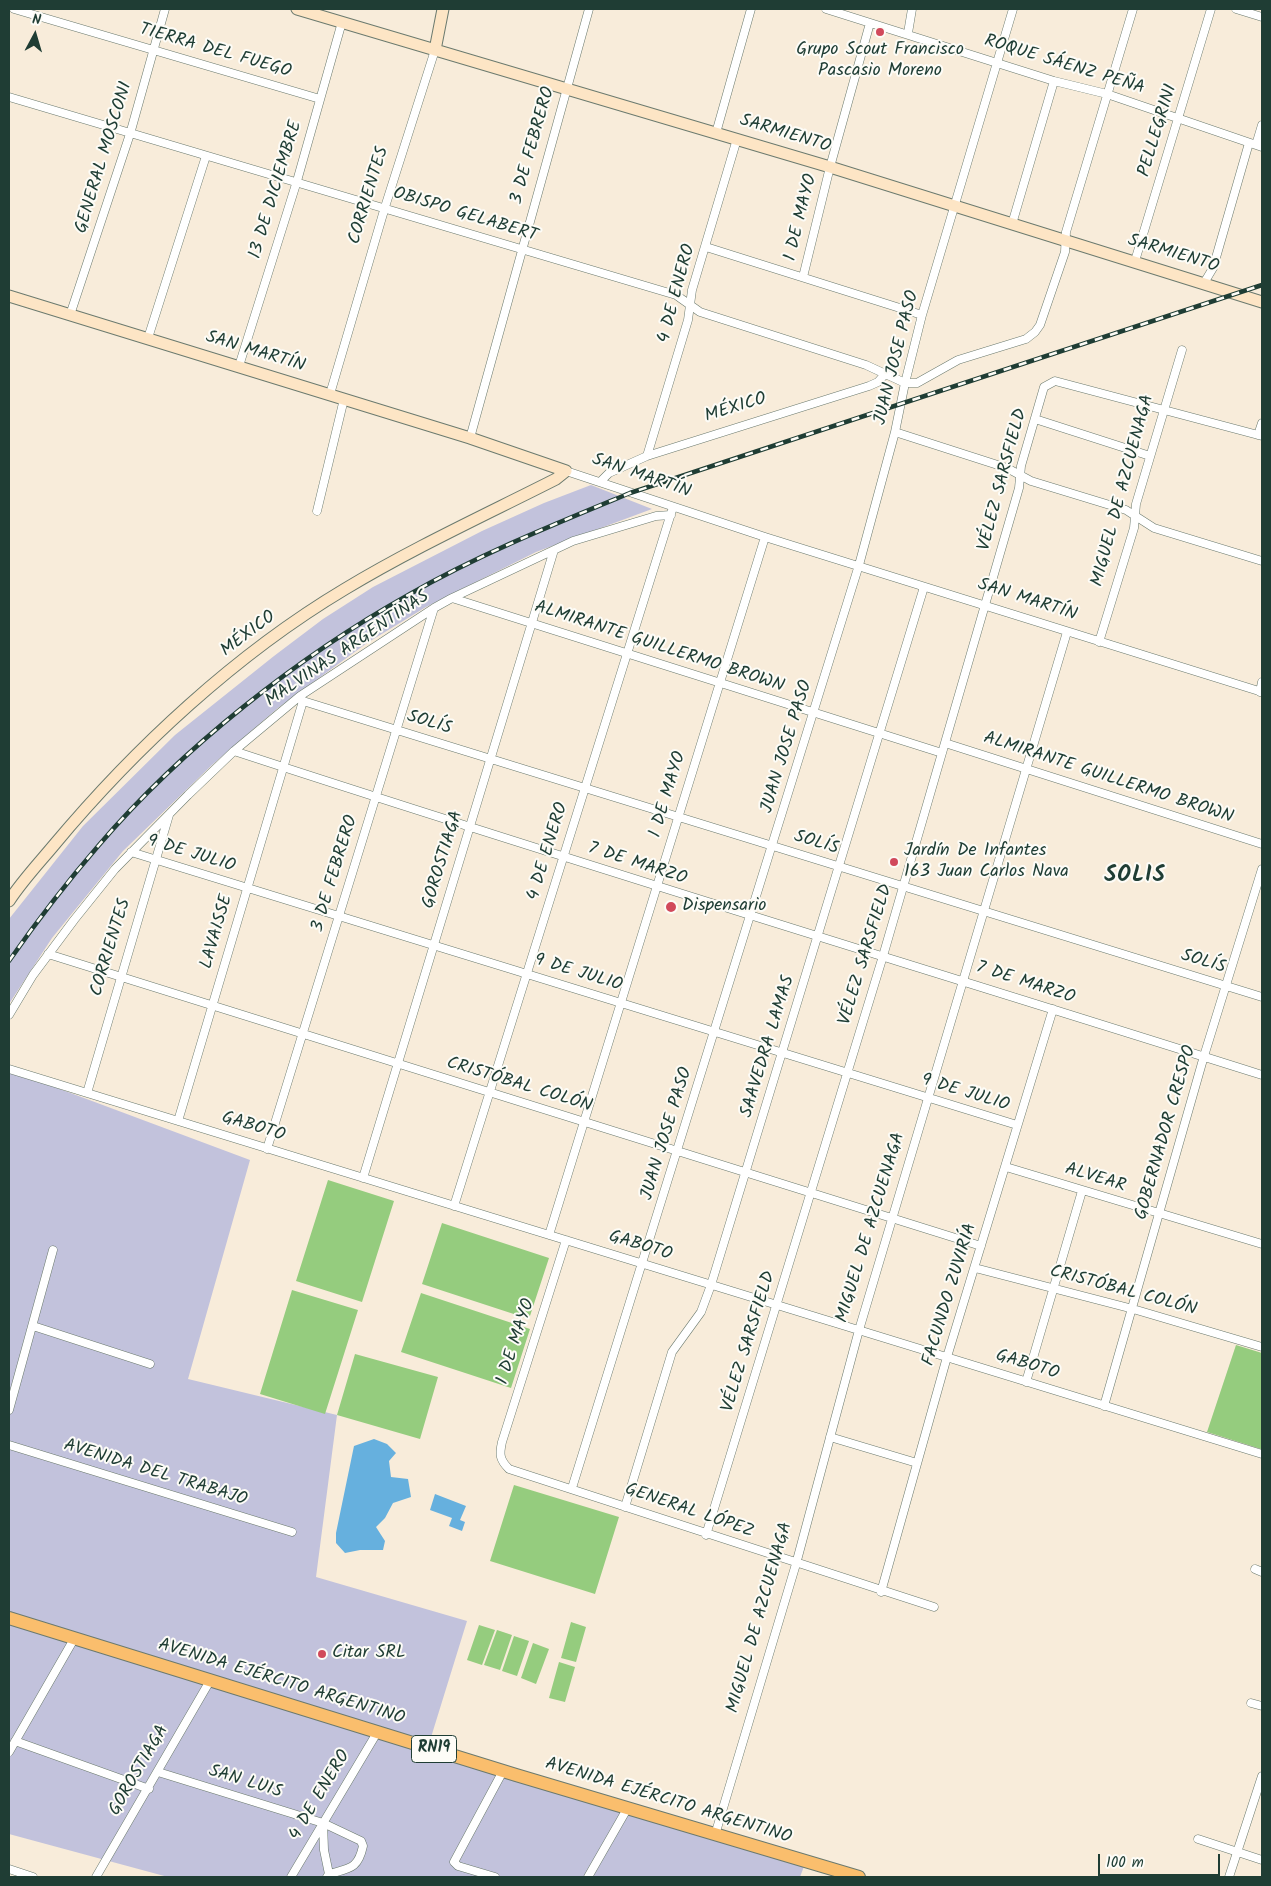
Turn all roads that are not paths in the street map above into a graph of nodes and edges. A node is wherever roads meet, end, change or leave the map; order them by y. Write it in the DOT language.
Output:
graph roads {
  1 [pos="14,9"];
  2 [pos="165,9"];
  3 [pos="296,9"];
  4 [pos="443,9"];
  5 [pos="588,9"];
  6 [pos="751,9"];
  7 [pos="826,9"];
  8 [pos="912,9"];
  9 [pos="1013,9"];
  10 [pos="1133,9"];
  11 [pos="1211,9"];
  12 [pos="1236,9"];
  13 [pos="836,10"];
  14 [pos="1262,17"];
  15 [pos="342,22"];
  16 [pos="870,22"];
  17 [pos="908,33"];
  18 [pos="153,50"];
  19 [pos="435,50"];
  20 [pos="996,62"];
  21 [pos="1054,81"];
  22 [pos="566,88"];
  23 [pos="1107,94"];
  24 [pos="9,97"];
  25 [pos="320,99"];
  26 [pos="1179,118"];
  27 [pos="1262,125"];
  28 [pos="716,133"];
  29 [pos="130,134"];
  30 [pos="737,139"];
  31 [pos="1256,145"];
  32 [pos="206,156"];
  33 [pos="830,167"];
  34 [pos="297,181"];
  35 [pos="955,206"];
  36 [pos="385,207"];
  37 [pos="1012,224"];
  38 [pos="1066,240"];
  39 [pos="706,247"];
  40 [pos="520,250"];
  41 [pos="1135,261"];
  42 [pos="804,277"];
  43 [pos="1204,283"];
  44 [pos="9,296"];
  45 [pos="1262,302"];
  46 [pos="690,304"];
  47 [pos="70,315"];
  48 [pos="922,315"];
  49 [pos="148,338"];
  50 [pos="1182,350"];
  51 [pos="239,366"];
  52 [pos="884,374"];
  53 [pos="905,382"];
  54 [pos="330,394"];
  55 [pos="344,399"];
  56 [pos="1164,410"];
  57 [pos="1035,419"];
  58 [pos="1262,422"];
  59 [pos="896,432"];
  60 [pos="1260,436"];
  61 [pos="470,438"];
  62 [pos="647,456"];
  63 [pos="1150,456"];
  64 [pos="566,471"];
  65 [pos="1020,476"];
  66 [pos="600,482"];
  67 [pos="317,511"];
  68 [pos="672,511"];
  69 [pos="1135,517"];
  70 [pos="765,537"];
  71 [pos="554,550"];
  72 [pos="1262,561"];
  73 [pos="859,565"];
  74 [pos="924,587"];
  75 [pos="452,598"];
  76 [pos="985,605"];
  77 [pos="434,608"];
  78 [pos="532,623"];
  79 [pos="1067,632"];
  80 [pos="1099,642"];
  81 [pos="627,654"];
  82 [pos="1262,682"];
  83 [pos="720,683"];
  84 [pos="1261,692"];
  85 [pos="302,698"];
  86 [pos="814,713"];
  87 [pos="397,730"];
  88 [pos="879,734"];
  89 [pos="945,743"];
  90 [pos="234,751"];
  91 [pos="942,753"];
  92 [pos="491,759"];
  93 [pos="282,767"];
  94 [pos="1026,769"];
  95 [pos="585,788"];
  96 [pos="376,797"];
  97 [pos="170,813"];
  98 [pos="678,817"];
  99 [pos="470,827"];
  100 [pos="1262,844"];
  101 [pos="773,846"];
  102 [pos="131,852"];
  103 [pos="563,857"];
  104 [pos="157,860"];
  105 [pos="839,866"];
  106 [pos="1262,869"];
  107 [pos="903,886"];
  108 [pos="656,887"];
  109 [pos="246,888"];
  110 [pos="9,901"];
  111 [pos="984,911"];
  112 [pos="339,916"];
  113 [pos="751,917"];
  114 [pos="818,936"];
  115 [pos="434,946"];
  116 [pos="48,954"];
  117 [pos="883,956"];
  118 [pos="527,974"];
  119 [pos="122,977"];
  120 [pos="964,980"];
  121 [pos="1226,986"];
  122 [pos="1262,997"];
  123 [pos="620,1002"];
  124 [pos="212,1005"];
  125 [pos="1053,1009"];
  126 [pos="9,1015"];
  127 [pos="714,1032"];
  128 [pos="303,1034"];
  129 [pos="782,1053"];
  130 [pos="1204,1056"];
  131 [pos="398,1064"];
  132 [pos="9,1069"];
  133 [pos="847,1073"];
  134 [pos="1262,1075"];
  135 [pos="489,1092"];
  136 [pos="87,1093"];
  137 [pos="929,1098"];
  138 [pos="178,1121"];
  139 [pos="584,1122"];
  140 [pos="1017,1125"];
  141 [pos="268,1148"];
  142 [pos="678,1151"];
  143 [pos="1006,1167"];
  144 [pos="747,1173"];
  145 [pos="364,1178"];
  146 [pos="1082,1191"];
  147 [pos="810,1193"];
  148 [pos="454,1206"];
  149 [pos="1160,1215"];
  150 [pos="893,1219"];
  151 [pos="549,1235"];
  152 [pos="566,1240"];
  153 [pos="1262,1244"];
  154 [pos="981,1246"];
  155 [pos="53,1250"];
  156 [pos="643,1264"];
  157 [pos="975,1268"];
  158 [pos="711,1285"];
  159 [pos="1053,1288"];
  160 [pos="777,1305"];
  161 [pos="1133,1309"];
  162 [pos="33,1326"];
  163 [pos="859,1330"];
  164 [pos="1262,1347"];
  165 [pos="947,1357"];
  166 [pos="150,1364"];
  167 [pos="1026,1382"];
  168 [pos="1104,1406"];
  169 [pos="9,1410"];
  170 [pos="830,1437"];
  171 [pos="9,1445"];
  172 [pos="499,1454"];
  173 [pos="1262,1454"];
  174 [pos="917,1463"];
  175 [pos="572,1488"];
  176 [pos="625,1507"];
  177 [pos="292,1532"];
  178 [pos="706,1535"];
  179 [pos="796,1564"];
  180 [pos="881,1592"];
  181 [pos="934,1607"];
  182 [pos="9,1618"];
  183 [pos="74,1639"];
  184 [pos="211,1679"];
  185 [pos="1251,1703"];
  186 [pos="1262,1706"];
  187 [pos="378,1731"];
  188 [pos="15,1741"];
  189 [pos="9,1752"];
  190 [pos="503,1771"];
  191 [pos="158,1772"];
  192 [pos="1262,1776"];
  193 [pos="149,1789"];
  194 [pos="627,1809"];
  195 [pos="323,1823"];
  196 [pos="715,1835"];
  197 [pos="1198,1839"];
  198 [pos="1237,1852"];
  199 [pos="1262,1860"];
  200 [pos="9,1869"];
  201 [pos="838,1874"];
  202 [pos="328,1876"];
  203 [pos="33,1877"];
  204 [pos="96,1877"];
  205 [pos="291,1877"];
  206 [pos="495,1877"];
  207 [pos="588,1877"];
  208 [pos="859,1877"];
  209 [pos="1229,1877"];
  1 -- 18 [label="street, TIERRA DEL FUEGO"];
  2 -- 18 [label="street, GENERAL MOSCONI"];
  3 -- 15 [label="street, SARMIENTO"];
  4 -- 19 [label="street, CORRIENTES"];
  5 -- 22 [label="street, 3 DE FEBRERO"];
  6 -- 28 [label="street"];
  7 -- 13 [label="street, ROQUE SÁENZ PEÑA"];
  8 -- 17 [label="street"];
  9 -- 20 [label="street, JUAN JOSE PASO"];
  10 -- 23 [label="street"];
  11 -- 26 [label="street, PELLEGRINI"];
  12 -- 14 [label="street"];
  13 -- 16 [label="street, ROQUE SÁENZ PEÑA"];
  15 -- 19 [label="street, SARMIENTO"];
  15 -- 25 [label="street, 13 DE DICIEMBRE"];
  16 -- 17 [label="street, ROQUE SÁENZ PEÑA"];
  16 -- 33 [label="street, 1 DE MAYO"];
  17 -- 20 [label="street, ROQUE SÁENZ PEÑA"];
  18 -- 25 [label="street, TIERRA DEL FUEGO"];
  18 -- 29 [label="street, GENERAL MOSCONI"];
  19 -- 22 [label="street, SARMIENTO"];
  19 -- 36 [label="street, CORRIENTES"];
  20 -- 21 [label="street, ROQUE SÁENZ PEÑA"];
  20 -- 35 [label="street, JUAN JOSE PASO"];
  21 -- 23 [label="street, ROQUE SÁENZ PEÑA"];
  21 -- 37 [label="street"];
  22 -- 28 [label="street, SARMIENTO"];
  22 -- 40 [label="street, 3 DE FEBRERO"];
  23 -- 26 [label="street, ROQUE SÁENZ PEÑA"];
  23 -- 38 [label="street"];
  24 -- 29 [label="street, OBISPO GELABERT"];
  25 -- 34 [label="street, 13 DE DICIEMBRE"];
  26 -- 31 [label="street, ROQUE SÁENZ PEÑA"];
  26 -- 41 [label="street, PELLEGRINI"];
  27 -- 31 [label="street"];
  28 -- 30 [label="street, SARMIENTO"];
  29 -- 32 [label="street, OBISPO GELABERT"];
  29 -- 47 [label="street, GENERAL MOSCONI"];
  30 -- 33 [label="street, SARMIENTO"];
  30 -- 39 [label="street, 4 DE ENERO"];
  31 -- 43 [label="street"];
  32 -- 34 [label="street, OBISPO GELABERT"];
  32 -- 49 [label="street"];
  33 -- 35 [label="street, SARMIENTO"];
  33 -- 42 [label="street, 1 DE MAYO"];
  34 -- 36 [label="street, OBISPO GELABERT"];
  34 -- 51 [label="street, 13 DE DICIEMBRE"];
  35 -- 37 [label="street, SARMIENTO"];
  35 -- 48 [label="street, JUAN JOSE PASO"];
  36 -- 40 [label="street, OBISPO GELABERT"];
  36 -- 54 [label="street, CORRIENTES"];
  37 -- 38 [label="street, SARMIENTO"];
  38 -- 41 [label="street, SARMIENTO"];
  38 -- 53 [label="street"];
  39 -- 42 [label="street"];
  39 -- 46 [label="street, 4 DE ENERO"];
  40 -- 46 [label="street, OBISPO GELABERT"];
  40 -- 61 [label="street, 3 DE FEBRERO"];
  41 -- 43 [label="street, SARMIENTO"];
  42 -- 48 [label="street"];
  43 -- 45 [label="street, SARMIENTO"];
  44 -- 47 [label="street, SAN MARTÍN"];
  46 -- 52 [label="street, OBISPO GELABERT"];
  46 -- 62 [label="street, 4 DE ENERO"];
  47 -- 49 [label="street, SAN MARTÍN"];
  48 -- 53 [label="street, JUAN JOSE PASO"];
  49 -- 51 [label="street, SAN MARTÍN"];
  50 -- 56 [label="street, MIGUEL DE AZCUENAGA"];
  51 -- 54 [label="street, SAN MARTÍN"];
  52 -- 53 [label="street, OBISPO GELABERT"];
  52 -- 62 [label="street, MÉXICO"];
  53 -- 59 [label="street, JUAN JOSE PASO"];
  54 -- 55 [label="street, SAN MARTÍN"];
  55 -- 61 [label="street, SAN MARTÍN"];
  55 -- 67 [label="street"];
  56 -- 57 [label="street, VÉLEZ SARSFIELD"];
  56 -- 60 [label="street"];
  56 -- 63 [label="street, MIGUEL DE AZCUENAGA"];
  57 -- 63 [label="street"];
  57 -- 65 [label="street, VÉLEZ SARSFIELD"];
  58 -- 60 [label="street"];
  59 -- 65 [label="street"];
  59 -- 73 [label="street, JUAN JOSE PASO"];
  61 -- 64 [label="street, SAN MARTÍN"];
  62 -- 66 [label="street, MÉXICO"];
  63 -- 69 [label="street, MIGUEL DE AZCUENAGA"];
  64 -- 66 [label="street, SAN MARTÍN"];
  64 -- 110 [label="street, MÉXICO"];
  65 -- 69 [label="street"];
  65 -- 76 [label="street, VÉLEZ SARSFIELD"];
  66 -- 68 [label="street, SAN MARTÍN"];
  68 -- 70 [label="street, SAN MARTÍN"];
  68 -- 71 [label="street, MALVINAS ARGENTINAS"];
  68 -- 81 [label="street, 4 DE ENERO"];
  69 -- 72 [label="street"];
  69 -- 80 [label="street, MIGUEL DE AZCUENAGA"];
  70 -- 73 [label="street, SAN MARTÍN"];
  70 -- 83 [label="street, 1 DE MAYO"];
  71 -- 75 [label="street, MALVINAS ARGENTINAS"];
  71 -- 78 [label="street, GOROSTIAGA"];
  73 -- 74 [label="street, SAN MARTÍN"];
  73 -- 86 [label="street, JUAN JOSE PASO"];
  74 -- 76 [label="street, SAN MARTÍN"];
  74 -- 88 [label="street, SAAVEDRA LAMAS"];
  75 -- 77 [label="street, MALVINAS ARGENTINAS"];
  75 -- 78 [label="street, ALMIRANTE GUILLERMO BROWN"];
  76 -- 79 [label="street, SAN MARTÍN"];
  76 -- 89 [label="street, VÉLEZ SARSFIELD"];
  77 -- 85 [label="street, MALVINAS ARGENTINAS"];
  77 -- 87 [label="street, 3 DE FEBRERO"];
  78 -- 81 [label="street, ALMIRANTE GUILLERMO BROWN"];
  78 -- 92 [label="street, GOROSTIAGA"];
  79 -- 80 [label="street, SAN MARTÍN"];
  79 -- 94 [label="street, MIGUEL DE AZCUENAGA"];
  80 -- 84 [label="street, SAN MARTÍN"];
  81 -- 83 [label="street, ALMIRANTE GUILLERMO BROWN"];
  81 -- 95 [label="street, 4 DE ENERO"];
  82 -- 84 [label="street"];
  83 -- 86 [label="street, ALMIRANTE GUILLERMO BROWN"];
  83 -- 98 [label="street, 1 DE MAYO"];
  85 -- 87 [label="street, SOLÍS"];
  85 -- 90 [label="street, MALVINAS ARGENTINAS"];
  85 -- 93 [label="street, LAVAISSE"];
  86 -- 88 [label="street, ALMIRANTE GUILLERMO BROWN"];
  86 -- 101 [label="street, JUAN JOSE PASO"];
  87 -- 92 [label="street, SOLÍS"];
  87 -- 96 [label="street, 3 DE FEBRERO"];
  88 -- 91 [label="street, ALMIRANTE GUILLERMO BROWN"];
  88 -- 105 [label="street, SAAVEDRA LAMAS"];
  89 -- 91 [label="street, VÉLEZ SARSFIELD"];
  89 -- 94 [label="street, ALMIRANTE GUILLERMO BROWN"];
  90 -- 93 [label="street, 7 DE MARZO"];
  90 -- 97 [label="street, MALVINAS ARGENTINAS"];
  91 -- 107 [label="street, VÉLEZ SARSFIELD"];
  92 -- 95 [label="street, SOLÍS"];
  92 -- 99 [label="street, GOROSTIAGA"];
  93 -- 96 [label="street, 7 DE MARZO"];
  93 -- 109 [label="street, LAVAISSE"];
  94 -- 100 [label="street, ALMIRANTE GUILLERMO BROWN"];
  94 -- 111 [label="street, MIGUEL DE AZCUENAGA"];
  95 -- 98 [label="street, SOLÍS"];
  95 -- 103 [label="street, 4 DE ENERO"];
  96 -- 99 [label="street, 7 DE MARZO"];
  96 -- 112 [label="street, 3 DE FEBRERO"];
  97 -- 102 [label="street, MALVINAS ARGENTINAS"];
  97 -- 104 [label="street, CORRIENTES"];
  98 -- 101 [label="street, SOLÍS"];
  98 -- 108 [label="street, 1 DE MAYO"];
  99 -- 103 [label="street, 7 DE MARZO"];
  99 -- 115 [label="street, GOROSTIAGA"];
  101 -- 105 [label="street, SOLÍS"];
  101 -- 113 [label="street, JUAN JOSE PASO"];
  102 -- 104 [label="street, 9 DE JULIO"];
  102 -- 116 [label="street, MALVINAS ARGENTINAS"];
  103 -- 108 [label="street, 7 DE MARZO"];
  103 -- 118 [label="street, 4 DE ENERO"];
  104 -- 109 [label="street, 9 DE JULIO"];
  104 -- 119 [label="street, CORRIENTES"];
  105 -- 107 [label="street, SOLÍS"];
  105 -- 114 [label="street, SAAVEDRA LAMAS"];
  106 -- 121 [label="street, GOBERNADOR CRESPO"];
  107 -- 111 [label="street, SOLÍS"];
  107 -- 117 [label="street, VÉLEZ SARSFIELD"];
  108 -- 113 [label="street, 7 DE MARZO"];
  108 -- 123 [label="street, 1 DE MAYO"];
  109 -- 112 [label="street, 9 DE JULIO"];
  109 -- 124 [label="street, LAVAISSE"];
  111 -- 120 [label="street, MIGUEL DE AZCUENAGA"];
  111 -- 121 [label="street, SOLÍS"];
  112 -- 115 [label="street, 9 DE JULIO"];
  112 -- 128 [label="street, 3 DE FEBRERO"];
  113 -- 114 [label="street, 7 DE MARZO"];
  113 -- 127 [label="street, JUAN JOSE PASO"];
  114 -- 117 [label="street, 7 DE MARZO"];
  114 -- 129 [label="street, SAAVEDRA LAMAS"];
  115 -- 118 [label="street, 9 DE JULIO"];
  115 -- 131 [label="street, GOROSTIAGA"];
  116 -- 119 [label="street, CRISTÓBAL COLÓN"];
  116 -- 126 [label="street, MALVINAS ARGENTINAS"];
  117 -- 120 [label="street, 7 DE MARZO"];
  117 -- 133 [label="street, VÉLEZ SARSFIELD"];
  118 -- 123 [label="street, 9 DE JULIO"];
  118 -- 135 [label="street, 4 DE ENERO"];
  119 -- 124 [label="street, CRISTÓBAL COLÓN"];
  119 -- 136 [label="street, CORRIENTES"];
  120 -- 125 [label="street, 7 DE MARZO"];
  120 -- 137 [label="street, MIGUEL DE AZCUENAGA"];
  121 -- 122 [label="street, SOLÍS"];
  121 -- 130 [label="street, GOBERNADOR CRESPO"];
  123 -- 127 [label="street, 9 DE JULIO"];
  123 -- 139 [label="street, 1 DE MAYO"];
  124 -- 128 [label="street, CRISTÓBAL COLÓN"];
  124 -- 138 [label="street, LAVAISSE"];
  125 -- 130 [label="street, 7 DE MARZO"];
  125 -- 140 [label="street, FACUNDO ZUVIRÍA"];
  127 -- 129 [label="street, 9 DE JULIO"];
  127 -- 142 [label="street, JUAN JOSE PASO"];
  128 -- 131 [label="street, CRISTÓBAL COLÓN"];
  128 -- 141 [label="street, 3 DE FEBRERO"];
  129 -- 133 [label="street, 9 DE JULIO"];
  129 -- 144 [label="street, SAAVEDRA LAMAS"];
  130 -- 134 [label="street, 7 DE MARZO"];
  130 -- 149 [label="street, GOBERNADOR CRESPO"];
  131 -- 135 [label="street, CRISTÓBAL COLÓN"];
  131 -- 145 [label="street, GOROSTIAGA"];
  132 -- 136 [label="street, GABOTO"];
  133 -- 137 [label="street, 9 DE JULIO"];
  133 -- 147 [label="street, VÉLEZ SARSFIELD"];
  135 -- 139 [label="street, CRISTÓBAL COLÓN"];
  135 -- 148 [label="street, 4 DE ENERO"];
  136 -- 138 [label="street, GABOTO"];
  137 -- 140 [label="street, 9 DE JULIO"];
  137 -- 150 [label="street, MIGUEL DE AZCUENAGA"];
  138 -- 141 [label="street, GABOTO"];
  139 -- 142 [label="street, CRISTÓBAL COLÓN"];
  139 -- 151 [label="street, 1 DE MAYO"];
  140 -- 143 [label="street, FACUNDO ZUVIRÍA"];
  141 -- 145 [label="street, GABOTO"];
  142 -- 144 [label="street, CRISTÓBAL COLÓN"];
  142 -- 156 [label="street, JUAN JOSE PASO"];
  143 -- 146 [label="street, ALVEAR"];
  143 -- 154 [label="street, FACUNDO ZUVIRÍA"];
  144 -- 147 [label="street, CRISTÓBAL COLÓN"];
  144 -- 158 [label="street, SAAVEDRA LAMAS"];
  145 -- 148 [label="street, GABOTO"];
  146 -- 149 [label="street, ALVEAR"];
  146 -- 159 [label="street"];
  147 -- 150 [label="street, CRISTÓBAL COLÓN"];
  147 -- 160 [label="street, VÉLEZ SARSFIELD"];
  148 -- 151 [label="street, GABOTO"];
  149 -- 153 [label="street, ALVEAR"];
  149 -- 161 [label="street, GOBERNADOR CRESPO"];
  150 -- 154 [label="street, CRISTÓBAL COLÓN"];
  150 -- 163 [label="street, MIGUEL DE AZCUENAGA"];
  151 -- 152 [label="street, GABOTO"];
  152 -- 156 [label="street, GABOTO"];
  152 -- 172 [label="street, 1 DE MAYO"];
  154 -- 157 [label="street, FACUNDO ZUVIRÍA"];
  155 -- 162 [label="street"];
  156 -- 158 [label="street, GABOTO"];
  156 -- 175 [label="street, JUAN JOSE PASO"];
  157 -- 159 [label="street, CRISTÓBAL COLÓN"];
  157 -- 165 [label="street, FACUNDO ZUVIRÍA"];
  158 -- 160 [label="street, GABOTO"];
  158 -- 176 [label="street, SAAVEDRA LAMAS"];
  159 -- 161 [label="street, CRISTÓBAL COLÓN"];
  159 -- 167 [label="street"];
  160 -- 163 [label="street, GABOTO"];
  160 -- 178 [label="street, VÉLEZ SARSFIELD"];
  161 -- 164 [label="street, CRISTÓBAL COLÓN"];
  161 -- 168 [label="street, GOBERNADOR CRESPO"];
  162 -- 166 [label="street"];
  162 -- 169 [label="street"];
  163 -- 165 [label="street, GABOTO"];
  163 -- 170 [label="street, MIGUEL DE AZCUENAGA"];
  165 -- 167 [label="street, GABOTO"];
  165 -- 174 [label="street, FACUNDO ZUVIRÍA"];
  167 -- 168 [label="street, GABOTO"];
  168 -- 173 [label="street, GABOTO"];
  170 -- 174 [label="street"];
  170 -- 179 [label="street, MIGUEL DE AZCUENAGA"];
  171 -- 177 [label="street, AVENIDA DEL TRABAJO"];
  172 -- 175 [label="street, GENERAL LÓPEZ"];
  174 -- 180 [label="street, FACUNDO ZUVIRÍA"];
  175 -- 176 [label="street, GENERAL LÓPEZ"];
  176 -- 178 [label="street, GENERAL LÓPEZ"];
  178 -- 179 [label="street, GENERAL LÓPEZ"];
  179 -- 180 [label="street, GENERAL LÓPEZ"];
  179 -- 196 [label="street, MIGUEL DE AZCUENAGA"];
  180 -- 181 [label="street, GENERAL LÓPEZ"];
  182 -- 183 [label="main road, AVENIDA EJÉRCITO ARGENTINO / RN19"];
  183 -- 184 [label="main road, AVENIDA EJÉRCITO ARGENTINO / RN19"];
  183 -- 188 [label="street"];
  184 -- 187 [label="main road, AVENIDA EJÉRCITO ARGENTINO / RN19"];
  184 -- 191 [label="street, GOROSTIAGA"];
  185 -- 186 [label="street"];
  187 -- 190 [label="main road, AVENIDA EJÉRCITO ARGENTINO / RN19"];
  187 -- 195 [label="street, 4 DE ENERO"];
  188 -- 189 [label="street"];
  188 -- 193 [label="street"];
  190 -- 194 [label="main road, AVENIDA EJÉRCITO ARGENTINO / RN19"];
  190 -- 206 [label="street"];
  191 -- 193 [label="street, GOROSTIAGA"];
  191 -- 195 [label="street, SAN LUIS"];
  192 -- 198 [label="street"];
  193 -- 204 [label="street, GOROSTIAGA"];
  194 -- 196 [label="main road, AVENIDA EJÉRCITO ARGENTINO / RN19"];
  194 -- 207 [label="street"];
  195 -- 202 [label="street"];
  195 -- 202 [label="street, SAN LUIS"];
  195 -- 205 [label="street, 4 DE ENERO"];
  196 -- 201 [label="main road, AVENIDA EJÉRCITO ARGENTINO / RN19"];
  197 -- 198 [label="street"];
  198 -- 199 [label="street"];
  198 -- 209 [label="street"];
  200 -- 203 [label="street"];
  201 -- 208 [label="main road, AVENIDA EJÉRCITO ARGENTINO / RN19"];
}
